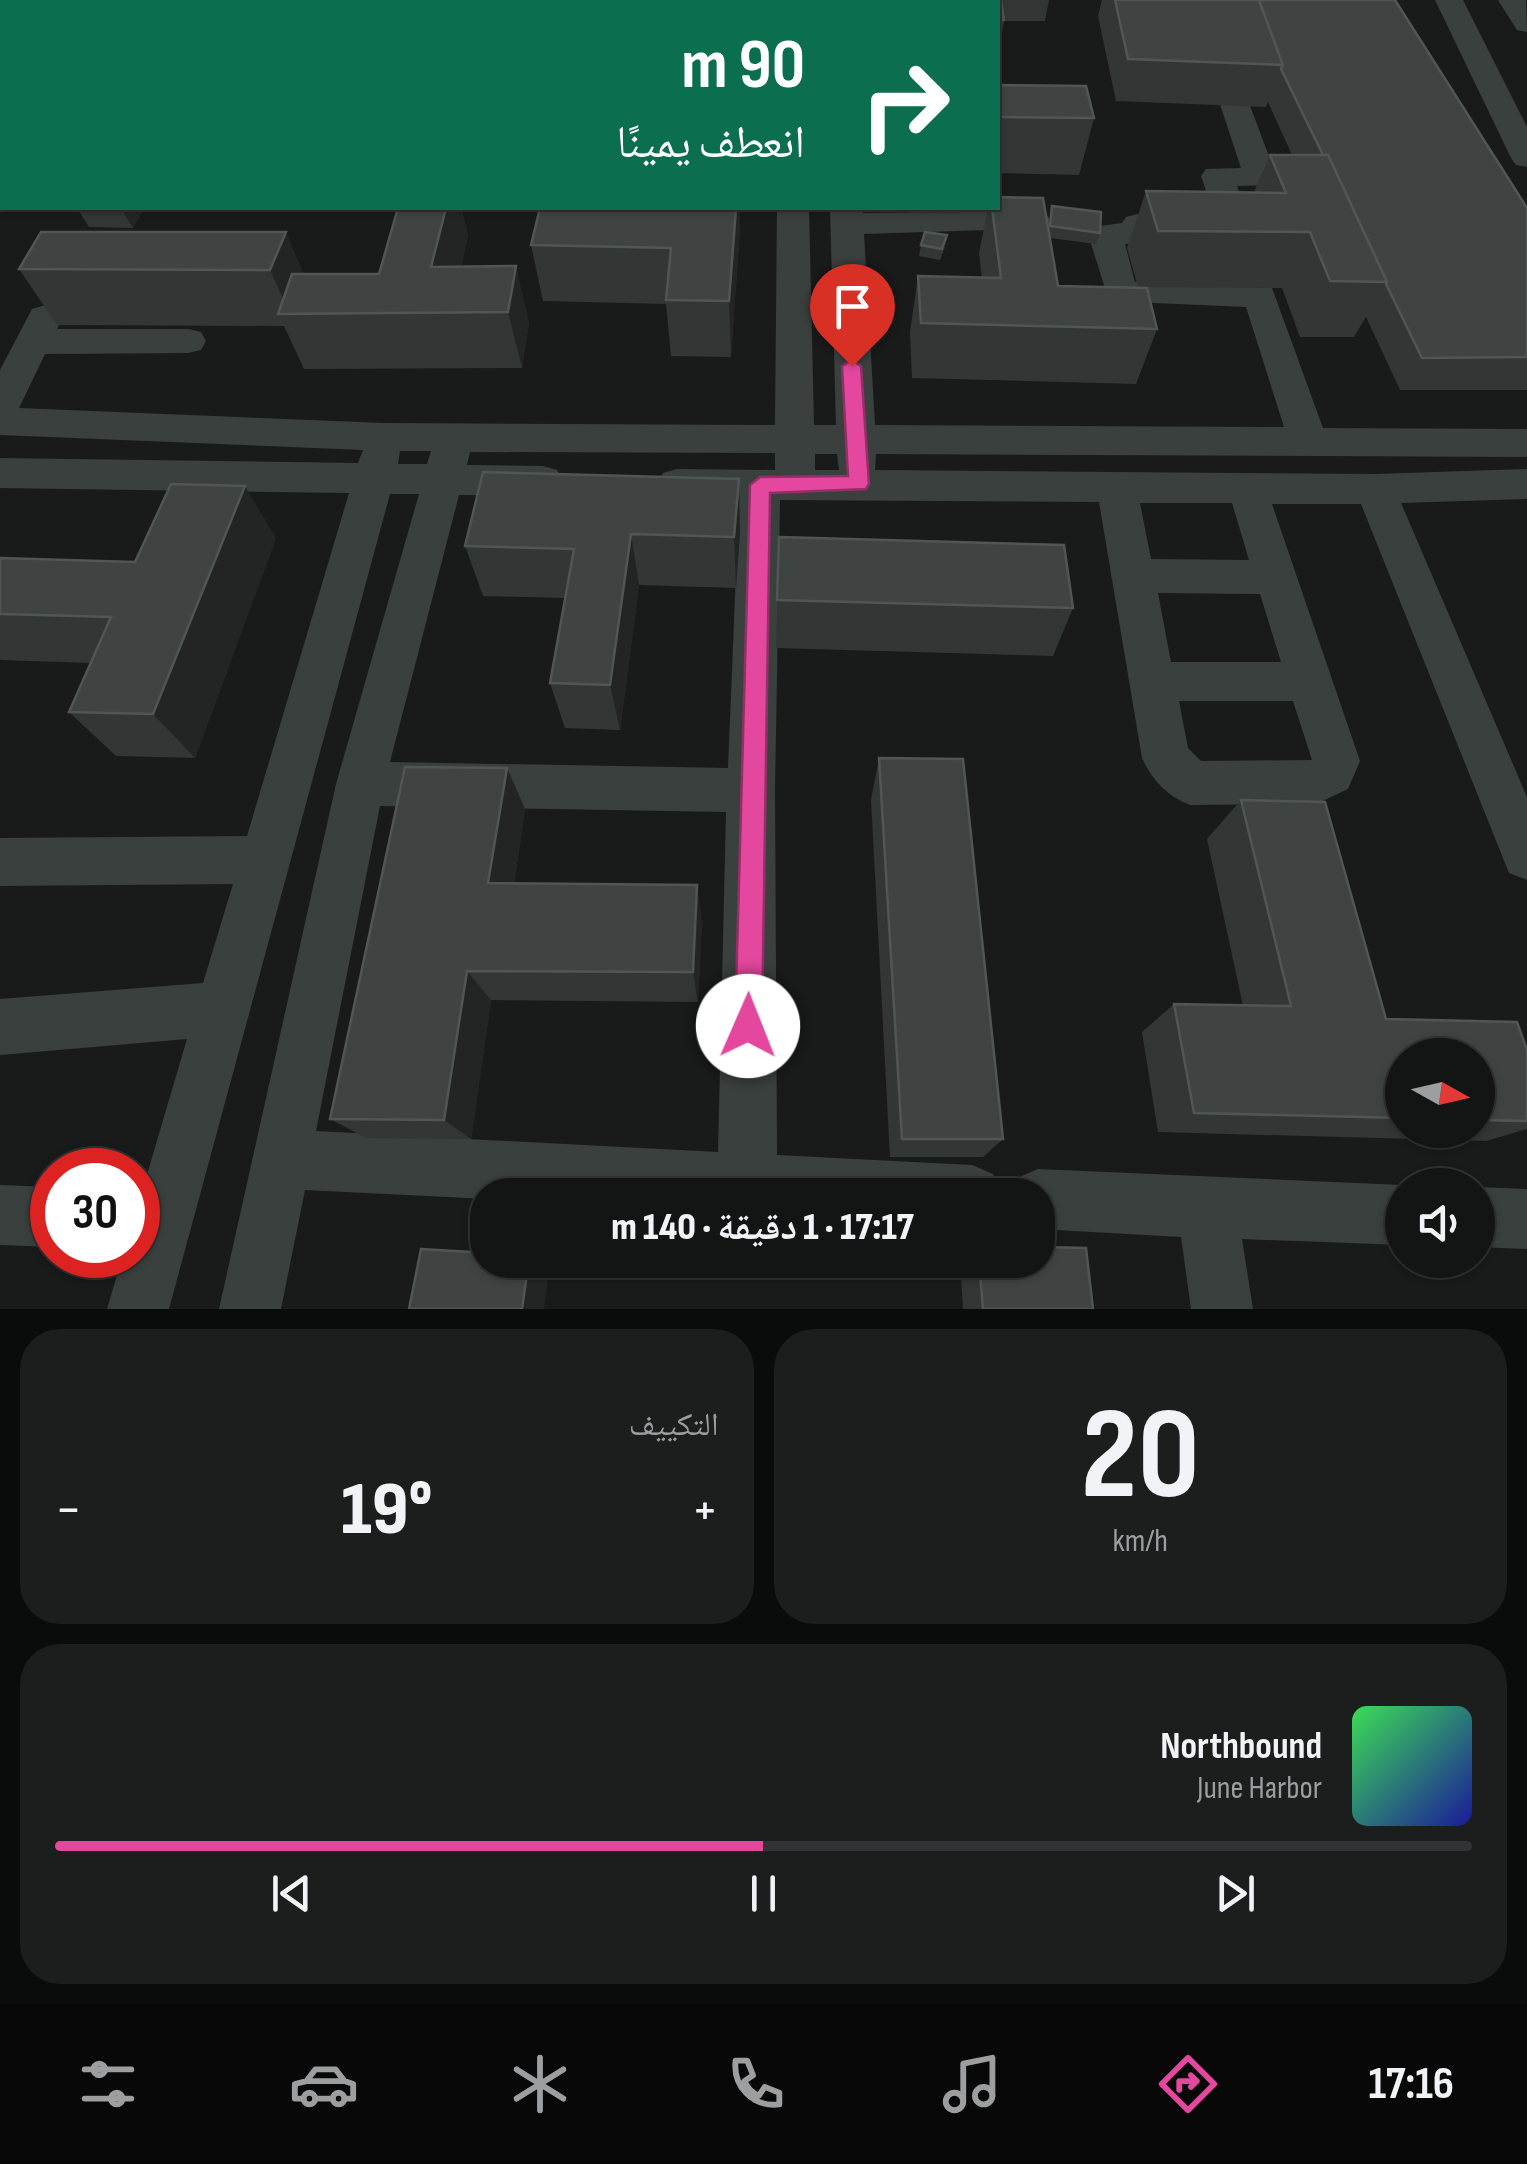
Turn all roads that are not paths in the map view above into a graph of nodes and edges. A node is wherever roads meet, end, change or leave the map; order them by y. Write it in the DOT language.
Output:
graph roads {
  1 [pos="1449,0"];
  2 [pos="1512,0"];
  3 [pos="1527,24"];
  4 [pos="1222,68"];
  5 [pos="1527,158"];
  6 [pos="793,210"];
  7 [pos="846,216"];
  8 [pos="1034,221"];
  9 [pos="188,341"];
  10 [pos="0,408"];
  11 [pos="0,421"];
  12 [pos="854,437"];
  13 [pos="798,440"];
  14 [pos="1309,442"];
  15 [pos="1527,443"];
  16 [pos="380,458"];
  17 [pos="449,458"];
  18 [pos="0,473"];
  19 [pos="583,482"];
  20 [pos="642,483"];
  21 [pos="859,484"];
  22 [pos="1527,484"];
  23 [pos="777,485"];
  24 [pos="1117,487"];
  25 [pos="1248,488"];
  26 [pos="1375,490"];
  27 [pos="1133,576"];
  28 [pos="1276,576"];
  29 [pos="1152,681"];
  30 [pos="1309,682"];
  31 [pos="360,784"];
  32 [pos="751,790"];
  33 [pos="1527,856"];
  34 [pos="266,860"];
  35 [pos="0,862"];
  36 [pos="224,1008"];
  37 [pos="0,1027"];
  38 [pos="284,1159"];
  39 [pos="666,1178"];
  40 [pos="747,1178"];
  41 [pos="160,1193"];
  42 [pos="1055,1200"];
  43 [pos="1207,1208"];
  44 [pos="1385,1214"];
  45 [pos="0,1215"];
  46 [pos="30,1216"];
  47 [pos="1495,1218"];
  48 [pos="1527,1219"];
  49 [pos="142,1278"];
  50 [pos="138,1309"];
  51 [pos="250,1309"];
  52 [pos="1222,1309"];
  1 -- 5 [label="street"];
  2 -- 3 [label="street"];
  4 -- 14 [label="street"];
  6 -- 13 [label="street"];
  7 -- 8 [label="street"];
  7 -- 12 [label="street"];
  9 -- 10 [label="street"];
  11 -- 16 [label="street"];
  12 -- 13 [label="street"];
  12 -- 14 [label="street"];
  12 -- 21 [label="street"];
  13 -- 17 [label="street"];
  13 -- 23 [label="street"];
  14 -- 15 [label="street"];
  16 -- 17 [label="street"];
  16 -- 18 [label="street"];
  16 -- 34 [label="street"];
  17 -- 19 [label="street"];
  17 -- 31 [label="street"];
  20 -- 23 [label="street"];
  21 -- 23 [label="street"];
  21 -- 24 [label="street"];
  22 -- 26 [label="street"];
  23 -- 32 [label="street"];
  24 -- 25 [label="street"];
  24 -- 27 [label="street"];
  25 -- 26 [label="street"];
  25 -- 28 [label="street"];
  26 -- 33 [label="street"];
  27 -- 28 [label="street"];
  27 -- 29 [label="street"];
  28 -- 30 [label="street"];
  29 -- 30 [label="street"];
  29 -- 30 [label="street"];
  31 -- 32 [label="street"];
  31 -- 38 [label="street"];
  32 -- 40 [label="street"];
  34 -- 35 [label="street"];
  34 -- 36 [label="street"];
  36 -- 37 [label="street"];
  36 -- 41 [label="street"];
  38 -- 39 [label="street"];
  38 -- 51 [label="street"];
  42 -- 43 [label="street"];
  43 -- 44 [label="street"];
  43 -- 52 [label="street"];
  45 -- 46 [label="street"];
  47 -- 48 [label="street"];
  49 -- 50 [label="street"];
}
